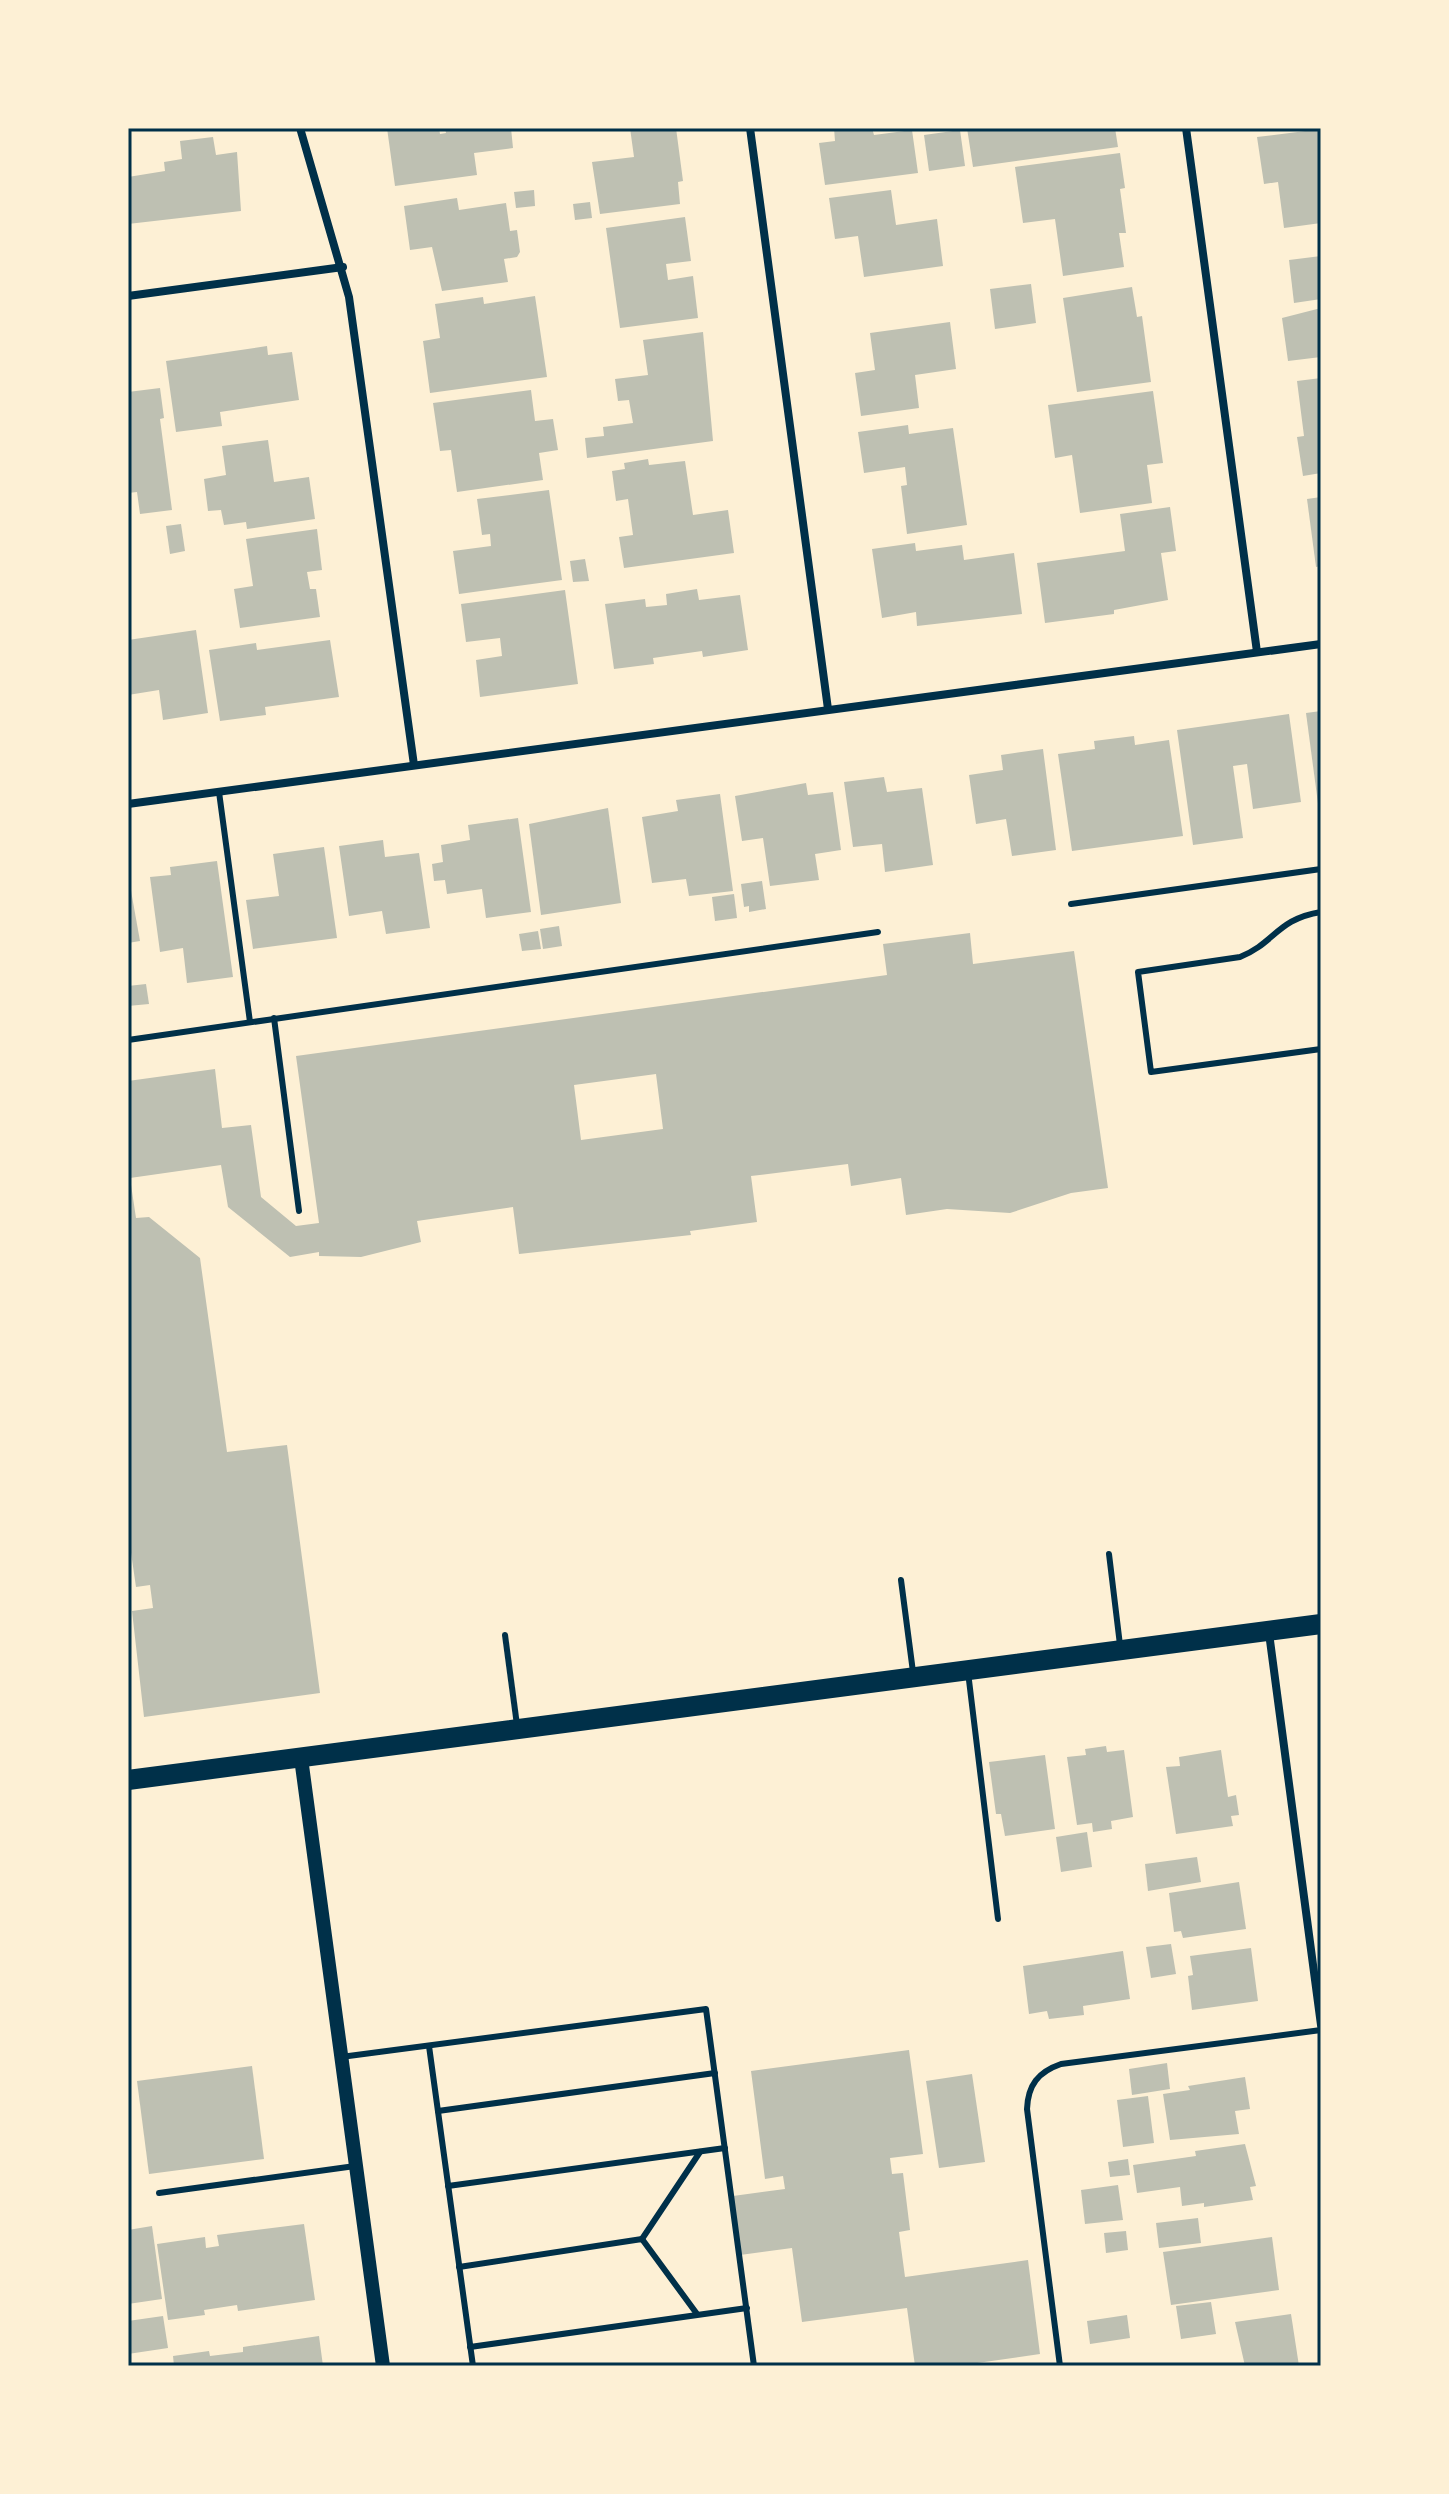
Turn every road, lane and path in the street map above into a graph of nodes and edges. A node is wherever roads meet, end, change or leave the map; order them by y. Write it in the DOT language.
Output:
graph roads {
  1 [pos="300,128"];
  2 [pos="750,128"];
  3 [pos="1186,128"];
  4 [pos="343,267"];
  5 [pos="128,296"];
  6 [pos="1321,644"];
  7 [pos="1257,652"];
  8 [pos="828,709"];
  9 [pos="414,765"];
  10 [pos="219,792"];
  11 [pos="128,804"];
  12 [pos="1321,869"];
  13 [pos="1071,904"];
  14 [pos="1321,912"];
  15 [pos="878,932"];
  16 [pos="274,1018"];
  17 [pos="250,1022"];
  18 [pos="128,1040"];
  19 [pos="1321,1049"];
  20 [pos="299,1211"];
  21 [pos="1109,1554"];
  22 [pos="901,1580"];
  23 [pos="1321,1624"];
  24 [pos="1268,1631"];
  25 [pos="505,1635"];
  26 [pos="1120,1648"];
  27 [pos="968,1669"];
  28 [pos="914,1676"];
  29 [pos="517,1729"];
  30 [pos="301,1758"];
  31 [pos="128,1780"];
  32 [pos="998,1919"];
  33 [pos="1321,2027"];
  34 [pos="429,2046"];
  35 [pos="341,2057"];
  36 [pos="715,2073"];
  37 [pos="438,2111"];
  38 [pos="725,2148"];
  39 [pos="700,2151"];
  40 [pos="355,2166"];
  41 [pos="448,2186"];
  42 [pos="159,2193"];
  43 [pos="642,2239"];
  44 [pos="459,2267"];
  45 [pos="747,2308"];
  46 [pos="697,2314"];
  47 [pos="470,2347"];
  48 [pos="383,2366"];
  49 [pos="473,2366"];
  50 [pos="754,2366"];
  51 [pos="1060,2366"];
  1 -- 4 [label="street"];
  2 -- 8 [label="street"];
  3 -- 7 [label="street"];
  4 -- 5 [label="street"];
  4 -- 9 [label="street"];
  6 -- 7 [label="street"];
  7 -- 8 [label="street"];
  8 -- 9 [label="street"];
  9 -- 10 [label="street"];
  10 -- 11 [label="street"];
  10 -- 17 [label="lane"];
  12 -- 13 [label="lane"];
  14 -- 19 [label="lane"];
  15 -- 16 [label="lane"];
  16 -- 17 [label="lane"];
  16 -- 20 [label="lane"];
  17 -- 18 [label="lane"];
  21 -- 26 [label="lane"];
  22 -- 28 [label="lane"];
  23 -- 24 [label="main road"];
  24 -- 26 [label="main road"];
  24 -- 33 [label="street"];
  25 -- 29 [label="lane"];
  26 -- 27 [label="main road"];
  27 -- 28 [label="main road"];
  27 -- 32 [label="lane"];
  28 -- 29 [label="main road"];
  29 -- 30 [label="main road"];
  30 -- 31 [label="main road"];
  30 -- 35 [label="street"];
  33 -- 51 [label="lane"];
  34 -- 35 [label="lane"];
  34 -- 36 [label="lane"];
  34 -- 37 [label="lane"];
  35 -- 40 [label="street"];
  36 -- 37 [label="lane"];
  36 -- 38 [label="lane"];
  37 -- 41 [label="lane"];
  38 -- 39 [label="lane"];
  38 -- 45 [label="lane"];
  39 -- 41 [label="lane"];
  39 -- 43 [label="lane"];
  40 -- 42 [label="lane"];
  40 -- 48 [label="street"];
  41 -- 44 [label="lane"];
  43 -- 44 [label="lane"];
  43 -- 46 [label="lane"];
  44 -- 47 [label="lane"];
  45 -- 46 [label="lane"];
  45 -- 50 [label="lane"];
  46 -- 47 [label="lane"];
  47 -- 49 [label="lane"];
}
